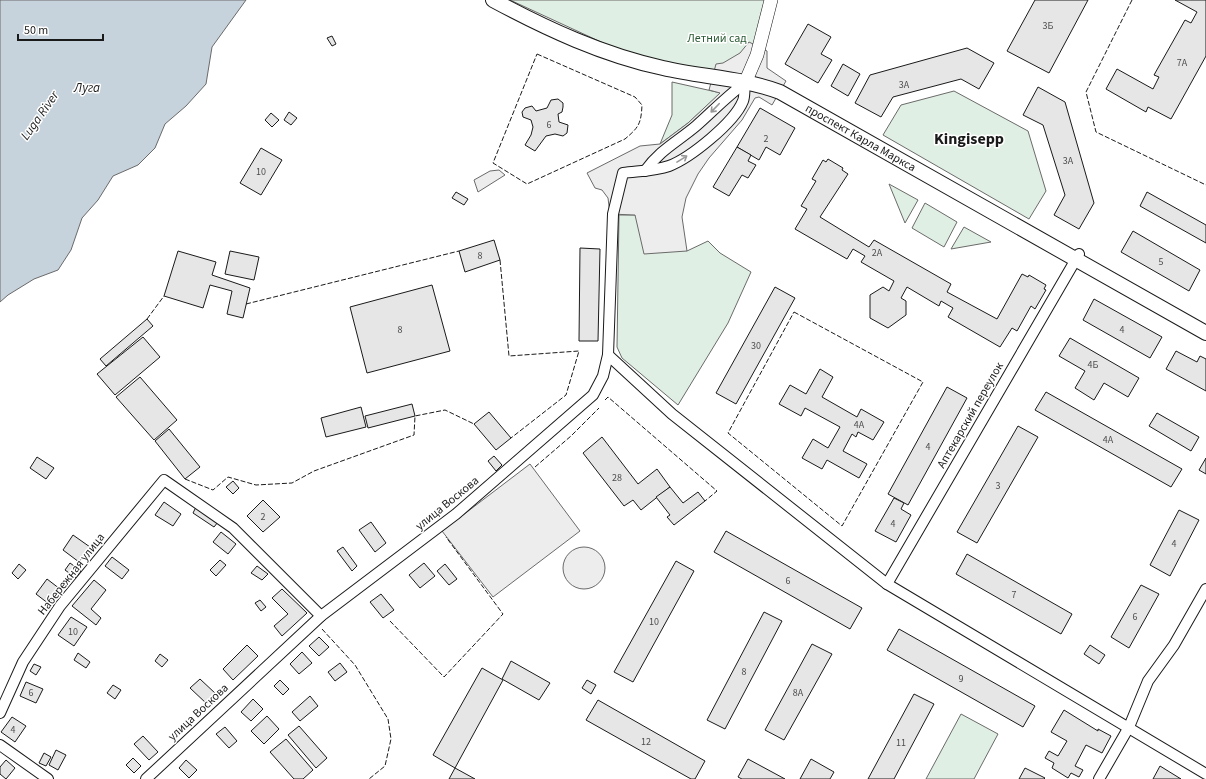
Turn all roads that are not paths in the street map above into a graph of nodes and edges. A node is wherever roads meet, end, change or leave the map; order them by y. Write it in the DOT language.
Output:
graph roads {
  1 [pos="493,0"];
  2 [pos="772,0"];
  3 [pos="745,83"];
  4 [pos="645,171"];
  5 [pos="1077,257"];
  6 [pos="1206,326"];
  7 [pos="1206,333"];
  8 [pos="608,355"];
  9 [pos="886,584"];
  10 [pos="1206,589"];
  11 [pos="321,616"];
  12 [pos="0,713"];
  13 [pos="1129,727"];
  14 [pos="0,745"];
  15 [pos="1206,774"];
  16 [pos="48,779"];
  17 [pos="146,779"];
  18 [pos="1099,779"];
  1 -- 3 [label="main road, проспект Карла Маркса"];
  2 -- 3 [label="street"];
  3 -- 4 [label="street, one-way"];
  4 -- 3 [label="street, one-way"];
  3 -- 5 [label="main road, проспект Карла Маркса"];
  4 -- 8 [label="street, улица Воскова"];
  5 -- 6 [label="main road"];
  5 -- 7 [label="main road, проспект Карла Маркса"];
  5 -- 9 [label="street, Аптекарский переулок"];
  8 -- 9 [label="street"];
  8 -- 11 [label="street, улица Воскова"];
  9 -- 13 [label="street"];
  10 -- 13 [label="street"];
  11 -- 12 [label="street, Набережная улица"];
  11 -- 17 [label="street, улица Воскова"];
  13 -- 15 [label="street"];
  13 -- 18 [label="street"];
  14 -- 16 [label="street"];
}
